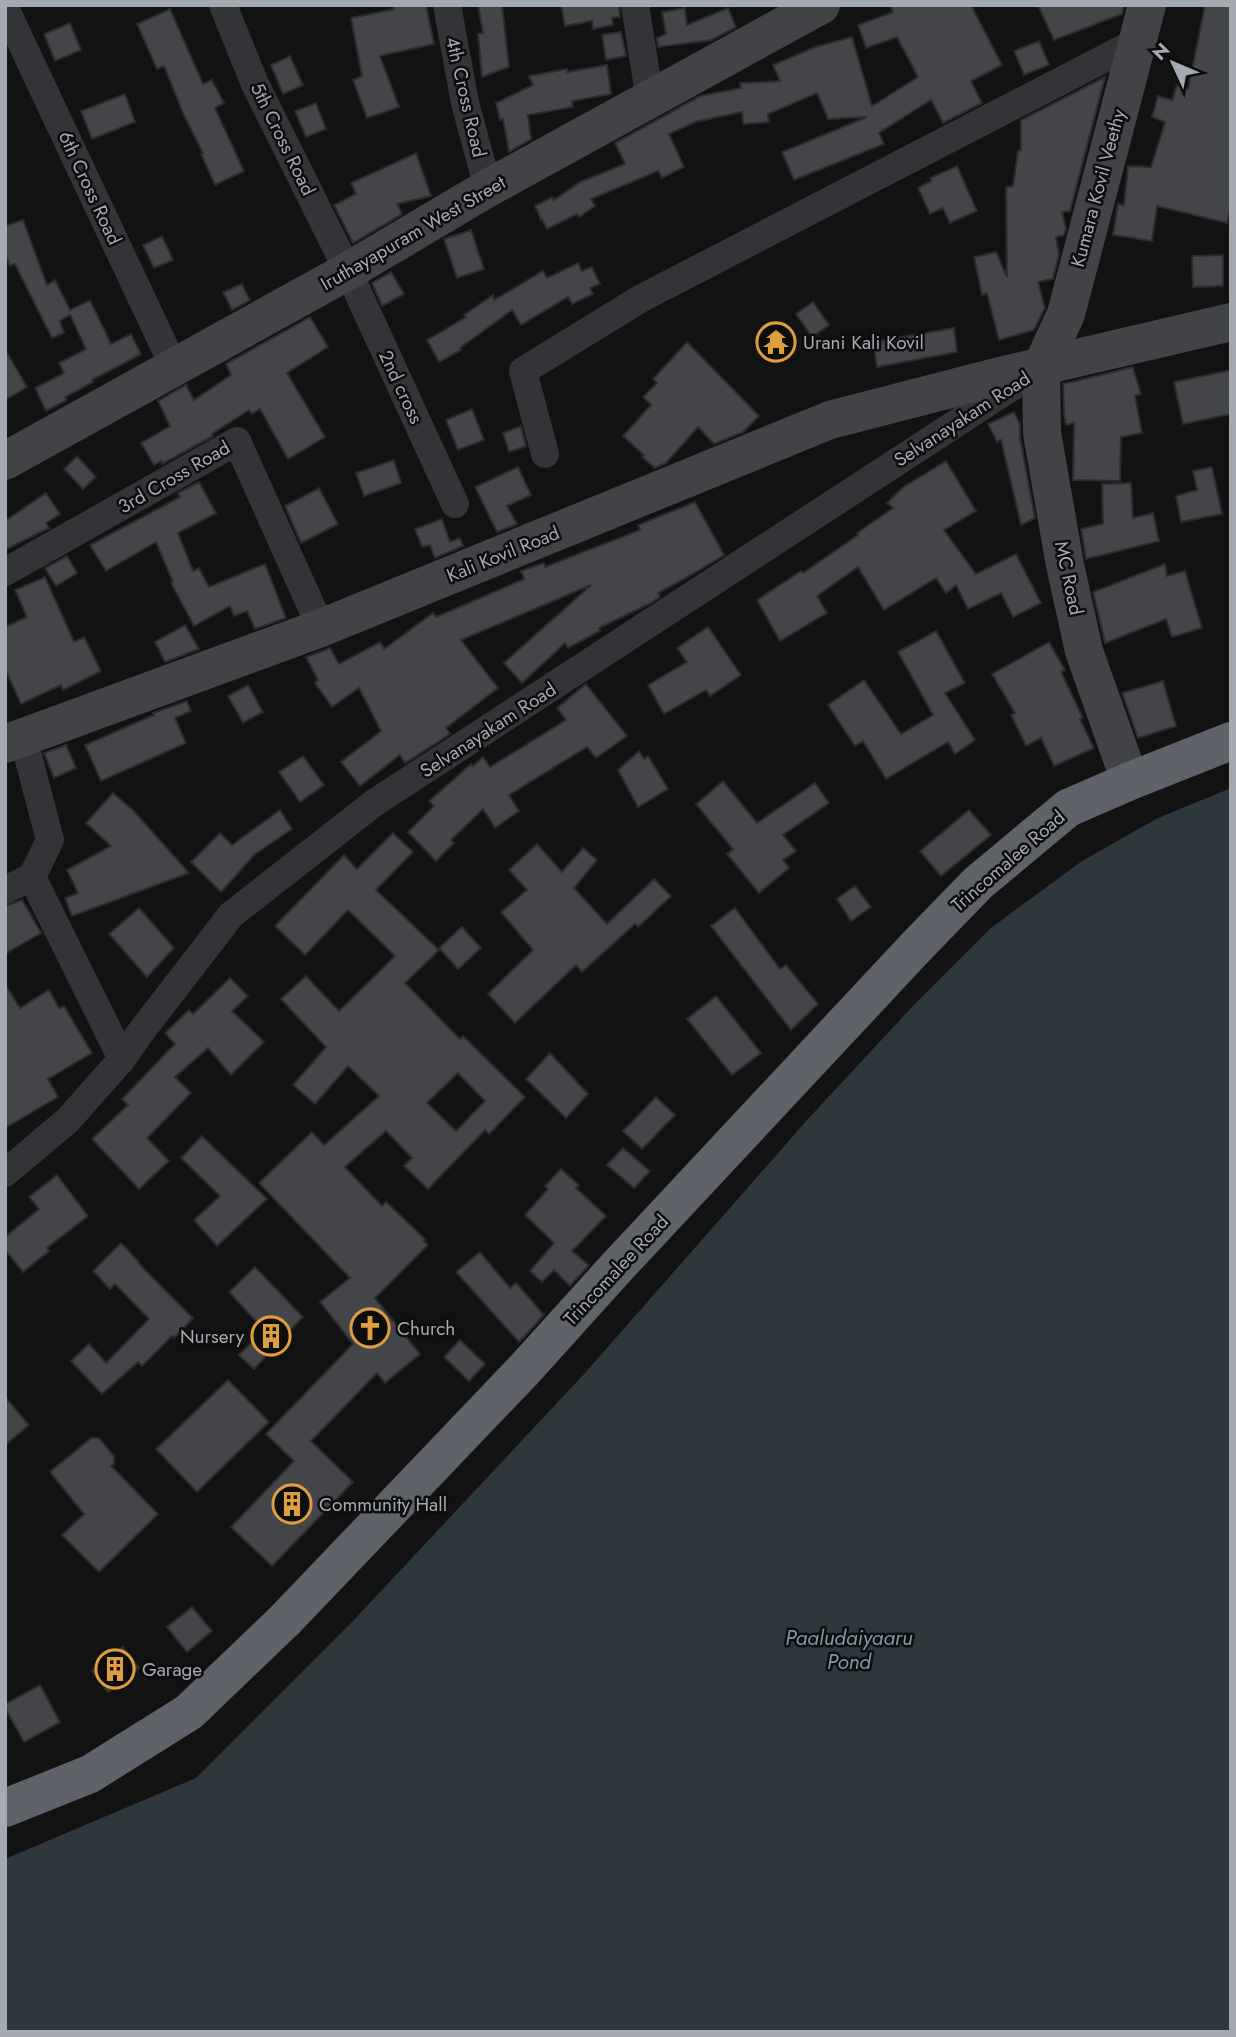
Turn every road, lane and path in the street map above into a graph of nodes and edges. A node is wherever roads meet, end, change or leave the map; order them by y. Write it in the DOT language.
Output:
graph roads {
  1 [pos="223,5"];
  2 [pos="447,5"];
  3 [pos="635,5"];
  4 [pos="821,5"];
  5 [pos="1147,5"];
  6 [pos="5,8"];
  7 [pos="1136,42"];
  8 [pos="650,100"];
  9 [pos="488,188"];
  10 [pos="348,271"];
  11 [pos="1231,322"];
  12 [pos="174,367"];
  13 [pos="1041,368"];
  14 [pos="1004,375"];
  15 [pos="545,454"];
  16 [pos="5,461"];
  17 [pos="455,504"];
  18 [pos="5,572"];
  19 [pos="321,628"];
  20 [pos="14,740"];
  21 [pos="1231,741"];
  22 [pos="1130,780"];
  23 [pos="32,877"];
  24 [pos="5,890"];
  25 [pos="122,1059"];
  26 [pos="5,1174"];
  27 [pos="5,1808"];
  1 -- 10 [label="street, 5th Cross Road"];
  2 -- 9 [label="street, 4th Cross Road"];
  3 -- 8 [label="street"];
  4 -- 8 [label="main road, Iruthayapuram West Street"];
  5 -- 7 [label="main road, Kumara Kovil Veethy"];
  6 -- 12 [label="street, 6th Cross Road"];
  7 -- 13 [label="main road, Kumara Kovil Veethy"];
  7 -- 15 [label="street"];
  8 -- 9 [label="main road, Iruthayapuram West Street"];
  9 -- 10 [label="main road, Iruthayapuram West Street"];
  10 -- 12 [label="main road, Iruthayapuram West Street"];
  10 -- 17 [label="street, 2nd cross"];
  11 -- 13 [label="main road, Selvanayakam Road"];
  12 -- 16 [label="main road, Iruthayapuram West Street"];
  13 -- 14 [label="main road, Selvanayakam Road"];
  13 -- 22 [label="main road, MC Road"];
  13 -- 25 [label="street, Selvanayakam Road"];
  14 -- 19 [label="main road, Kali Kovil Road"];
  18 -- 19 [label="street, 3rd Cross Road"];
  19 -- 20 [label="main road, Kali Kovil Road"];
  20 -- 23 [label="street"];
  21 -- 22 [label="highway, Trincomalee Road"];
  22 -- 27 [label="highway, Trincomalee Road"];
  23 -- 24 [label="street"];
  23 -- 25 [label="street"];
  25 -- 26 [label="street, Selvanayakam Road"];
}
